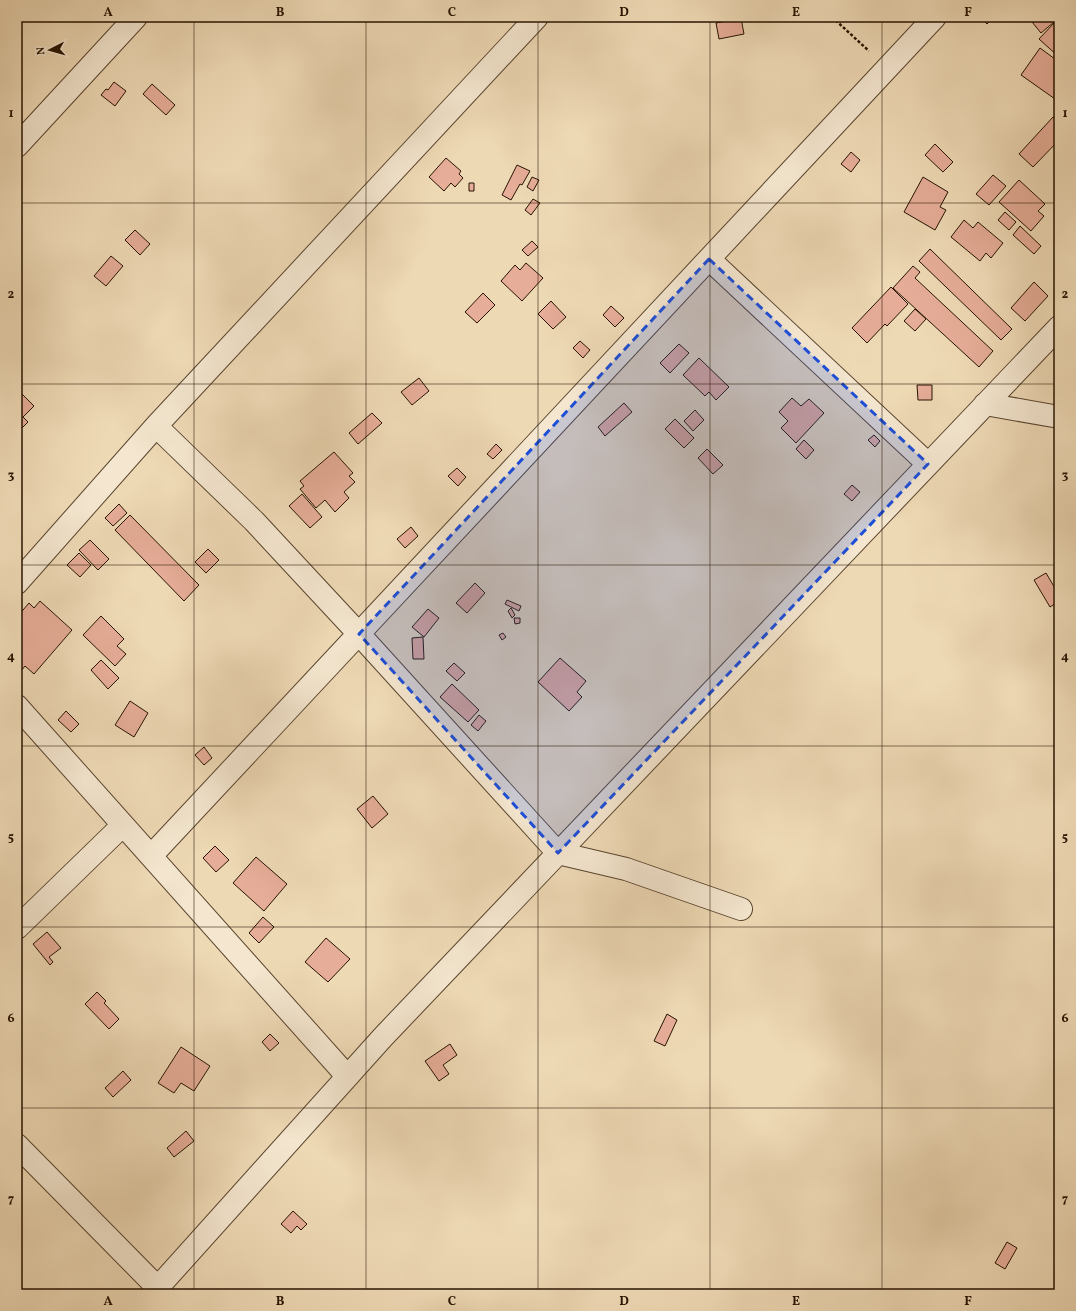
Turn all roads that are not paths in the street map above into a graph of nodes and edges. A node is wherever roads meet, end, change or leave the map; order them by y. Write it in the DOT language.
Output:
graph roads {
  1 [pos="136,17"];
  2 [pos="537,17"];
  3 [pos="935,17"];
  4 [pos="17,146"];
  5 [pos="709,259"];
  6 [pos="1059,327"];
  7 [pos="985,404"];
  8 [pos="1059,417"];
  9 [pos="156,426"];
  10 [pos="928,464"];
  11 [pos="17,583"];
  12 [pos="359,634"];
  13 [pos="17,706"];
  14 [pos="122,824"];
  15 [pos="558,853"];
  16 [pos="151,856"];
  17 [pos="741,909"];
  18 [pos="17,928"];
  19 [pos="347,1076"];
  20 [pos="17,1145"];
  21 [pos="155,1291"];
  1 -- 4 [label="street"];
  2 -- 9 [label="street"];
  3 -- 5 [label="street"];
  5 -- 10 [label="street"];
  5 -- 12 [label="street"];
  6 -- 7 [label="street"];
  7 -- 8 [label="street"];
  7 -- 10 [label="street"];
  9 -- 11 [label="street"];
  9 -- 12 [label="street"];
  10 -- 15 [label="street"];
  12 -- 15 [label="street"];
  12 -- 16 [label="street"];
  13 -- 14 [label="street"];
  14 -- 16 [label="street"];
  14 -- 18 [label="street"];
  15 -- 17 [label="street"];
  15 -- 19 [label="street"];
  16 -- 19 [label="street"];
  19 -- 21 [label="street"];
  20 -- 21 [label="street"];
}
